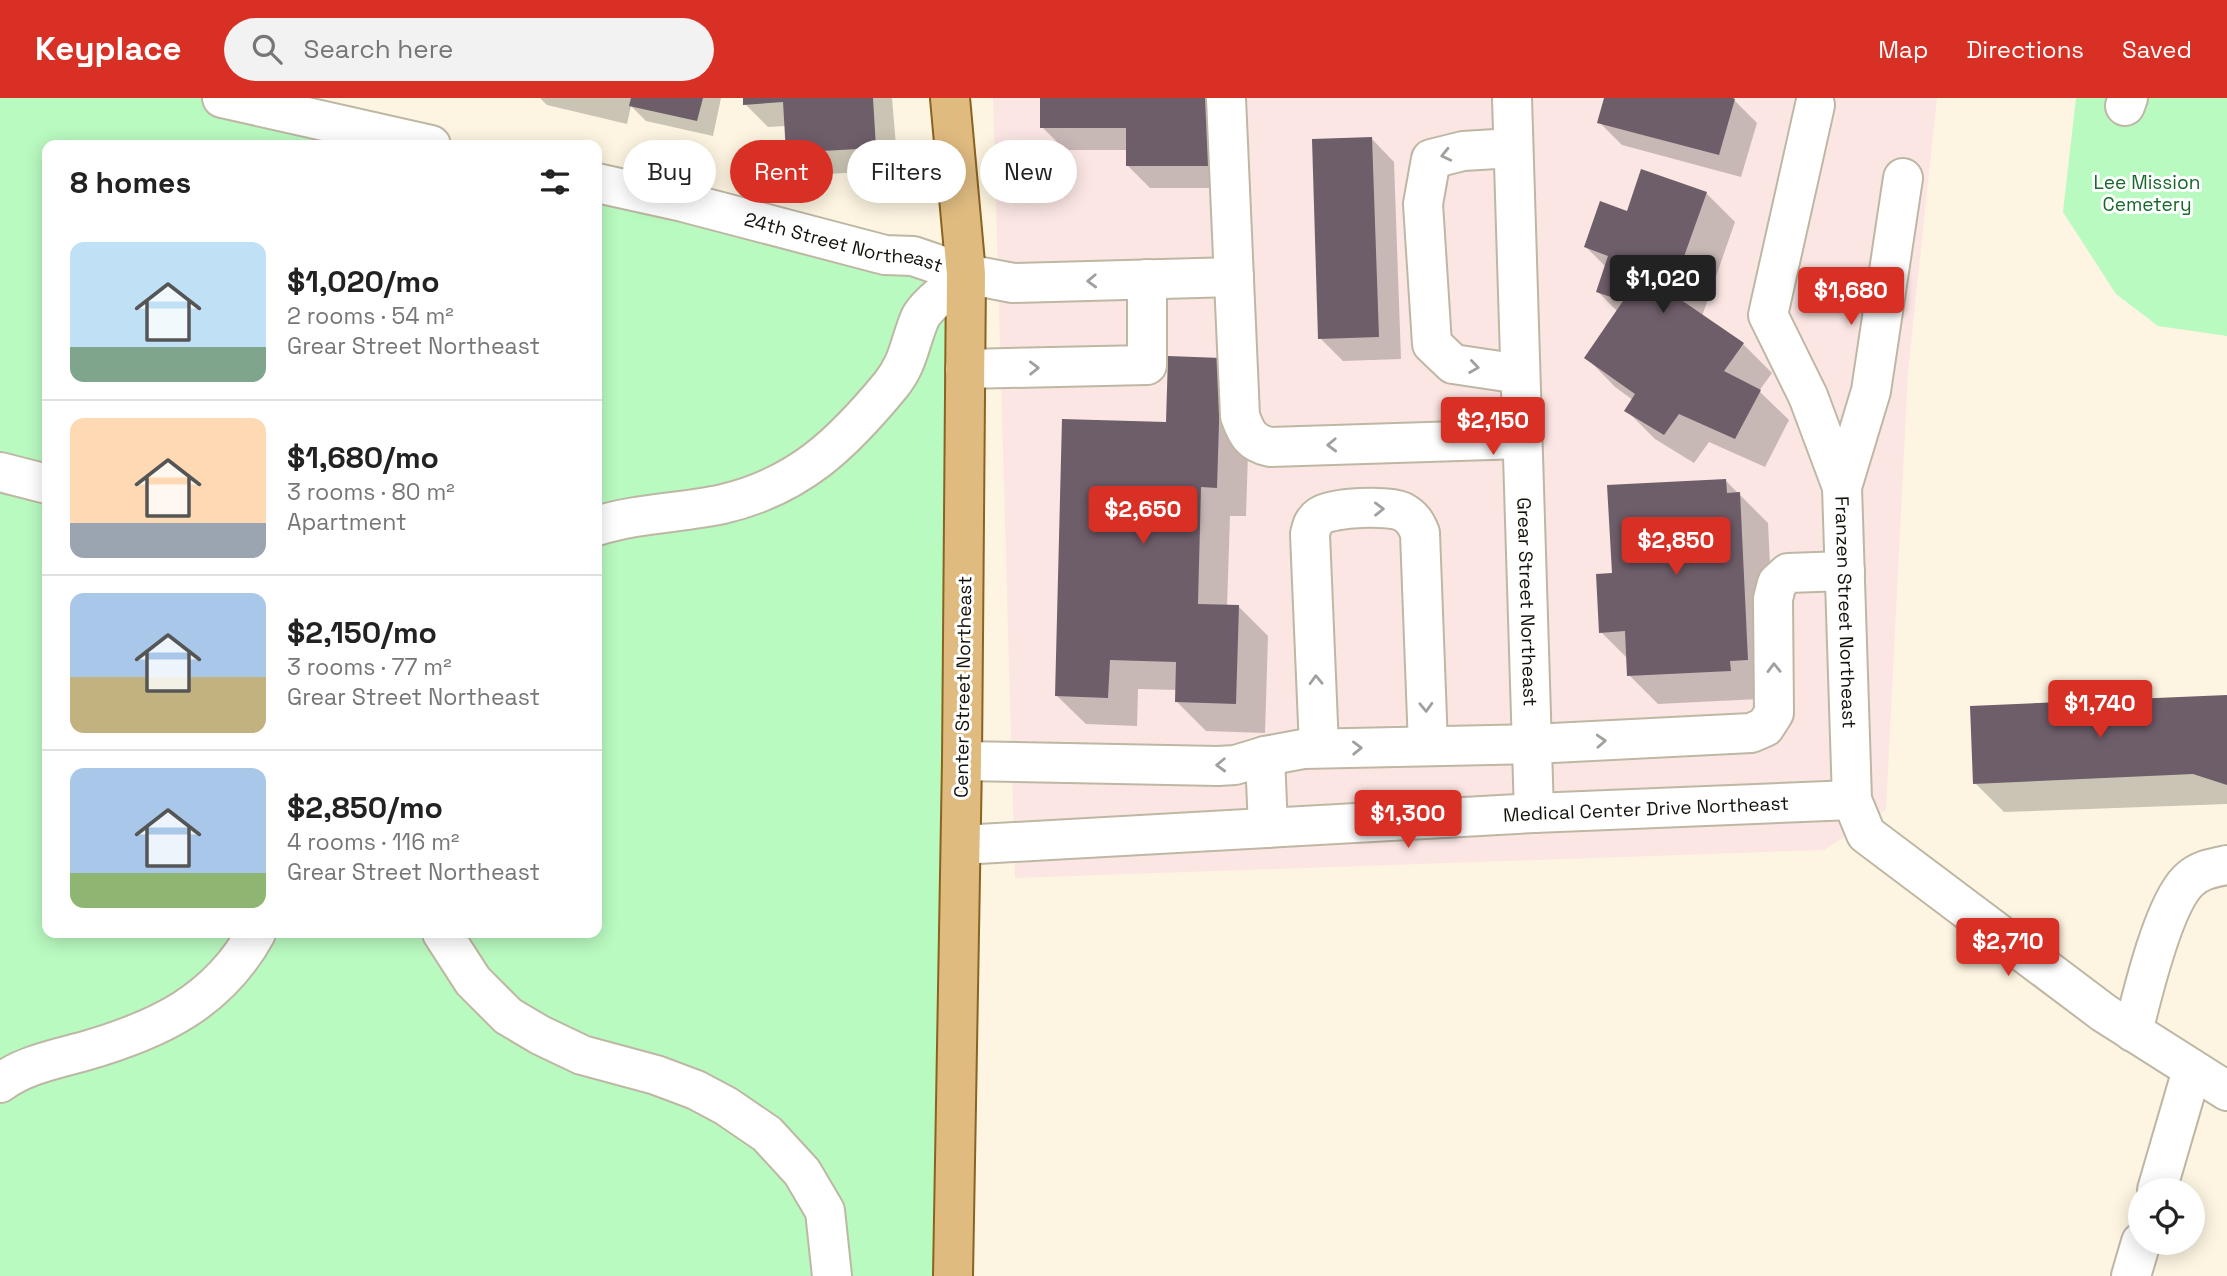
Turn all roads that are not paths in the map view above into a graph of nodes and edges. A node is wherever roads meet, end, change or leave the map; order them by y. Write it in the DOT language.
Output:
graph roads {
  1 [pos="222,98"];
  2 [pos="950,98"];
  3 [pos="1226,98"];
  4 [pos="1512,98"];
  5 [pos="1815,105"];
  6 [pos="409,140"];
  7 [pos="1513,148"];
  8 [pos="1903,178"];
  9 [pos="602,184"];
  10 [pos="966,274"];
  11 [pos="1234,276"];
  12 [pos="1147,279"];
  13 [pos="965,369"];
  14 [pos="1520,374"];
  15 [pos="1522,439"];
  16 [pos="0,472"];
  17 [pos="42,483"];
  18 [pos="1842,487"];
  19 [pos="602,524"];
  20 [pos="1844,571"];
  21 [pos="1532,744"];
  22 [pos="1428,746"];
  23 [pos="1319,748"];
  24 [pos="1265,756"];
  25 [pos="962,761"];
  26 [pos="1852,800"];
  27 [pos="1535,813"];
  28 [pos="1268,828"];
  29 [pos="961,845"];
  30 [pos="2227,865"];
  31 [pos="253,938"];
  32 [pos="445,938"];
  33 [pos="2133,1032"];
  34 [pos="2192,1070"];
  35 [pos="0,1083"];
  36 [pos="2227,1091"];
  37 [pos="2160,1178"];
  38 [pos="2137,1255"];
  39 [pos="832,1276"];
  40 [pos="953,1276"];
  41 [pos="2131,1276"];
  1 -- 6 [label="street"];
  2 -- 10 [label="main road, Center Street Northeast"];
  3 -- 11 [label="street"];
  4 -- 7 [label="street, Grear Street Northeast"];
  5 -- 18 [label="street"];
  7 -- 14 [label="street, Grear Street Northeast"];
  7 -- 14 [label="street, one-way"];
  8 -- 18 [label="street, Franzen Street Northeast"];
  9 -- 10 [label="street, 24th Street Northeast"];
  12 -- 10 [label="street, 24th Street Northeast, one-way"];
  10 -- 13 [label="main road, Center Street Northeast"];
  10 -- 19 [label="street"];
  11 -- 12 [label="street, 24th Street Northeast"];
  15 -- 11 [label="street, one-way"];
  13 -- 12 [label="street, one-way"];
  13 -- 25 [label="main road, Center Street Northeast"];
  14 -- 15 [label="street, Grear Street Northeast"];
  15 -- 21 [label="street, Grear Street Northeast"];
  16 -- 17 [label="street"];
  18 -- 20 [label="street, Franzen Street Northeast"];
  21 -- 20 [label="street, one-way"];
  20 -- 26 [label="street, Franzen Street Northeast"];
  21 -- 22 [label="street"];
  21 -- 27 [label="street, Grear Street Northeast"];
  23 -- 22 [label="street, one-way"];
  23 -- 22 [label="street, one-way"];
  23 -- 24 [label="street"];
  24 -- 25 [label="street, one-way"];
  24 -- 28 [label="street"];
  25 -- 29 [label="main road, Center Street Northeast"];
  26 -- 27 [label="street, Medical Center Drive Northeast"];
  26 -- 33 [label="street"];
  27 -- 28 [label="street, Medical Center Drive Northeast"];
  28 -- 29 [label="street, Medical Center Drive Northeast"];
  29 -- 40 [label="main road, Center Street Northeast"];
  30 -- 33 [label="street"];
  31 -- 35 [label="street"];
  32 -- 39 [label="street"];
  33 -- 34 [label="street"];
  34 -- 36 [label="street"];
  34 -- 37 [label="street"];
  38 -- 41 [label="street"];
}
